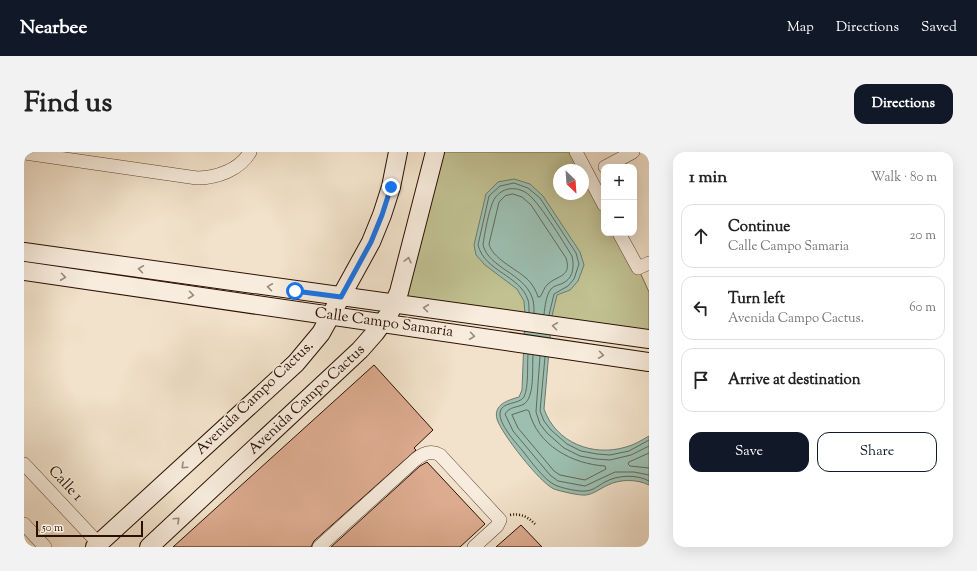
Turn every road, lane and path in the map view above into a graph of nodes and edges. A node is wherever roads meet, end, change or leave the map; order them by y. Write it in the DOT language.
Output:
graph roads {
  1 [pos="250,152"];
  2 [pos="398,152"];
  3 [pos="436,152"];
  4 [pos="576,152"];
  5 [pos="633,152"];
  6 [pos="29,153"];
  7 [pos="582,164"];
  8 [pos="610,164"];
  9 [pos="601,169"];
  10 [pos="589,175"];
  11 [pos="589,178"];
  12 [pos="601,200"];
  13 [pos="621,236"];
  14 [pos="24,252"];
  15 [pos="644,265"];
  16 [pos="24,271"];
  17 [pos="341,297"];
  18 [pos="394,304"];
  19 [pos="332,315"];
  20 [pos="383,323"];
  21 [pos="649,339"];
  22 [pos="649,362"];
  23 [pos="24,464"];
  24 [pos="498,518"];
  25 [pos="24,524"];
  26 [pos="535,524"];
  27 [pos="97,545"];
  28 [pos="45,547"];
  29 [pos="149,547"];
  30 [pos="319,547"];
  31 [pos="474,547"];
  1 -- 6 [label="street"];
  2 -- 17 [label="street, Avenida Campo Cactus."];
  18 -- 3 [label="street, Avenida Campo Cactus, one-way"];
  4 -- 7 [label="street"];
  5 -- 8 [label="street"];
  9 -- 10 [label="street"];
  11 -- 12 [label="street"];
  13 -- 15 [label="street"];
  17 -- 14 [label="street, Calle Campo Samaria, one-way"];
  16 -- 19 [label="street, Calle Campo Samaria, one-way"];
  17 -- 18 [label="street, Calle Campo Samaria"];
  17 -- 19 [label="street, Avenida Campo Cactus."];
  18 -- 20 [label="street, Avenida Campo Cactus"];
  21 -- 18 [label="street, Calle Campo Samaria, one-way"];
  19 -- 20 [label="street, Calle Campo Samaria"];
  19 -- 27 [label="street, Avenida Campo Cactus., one-way"];
  20 -- 22 [label="street, Calle Campo Samaria, one-way"];
  29 -- 20 [label="street, Avenida Campo Cactus, one-way"];
  23 -- 27 [label="street, Calle 1"];
  24 -- 26 [label="path"];
  24 -- 30 [label="street"];
  24 -- 31 [label="street"];
  25 -- 28 [label="street"];
}
